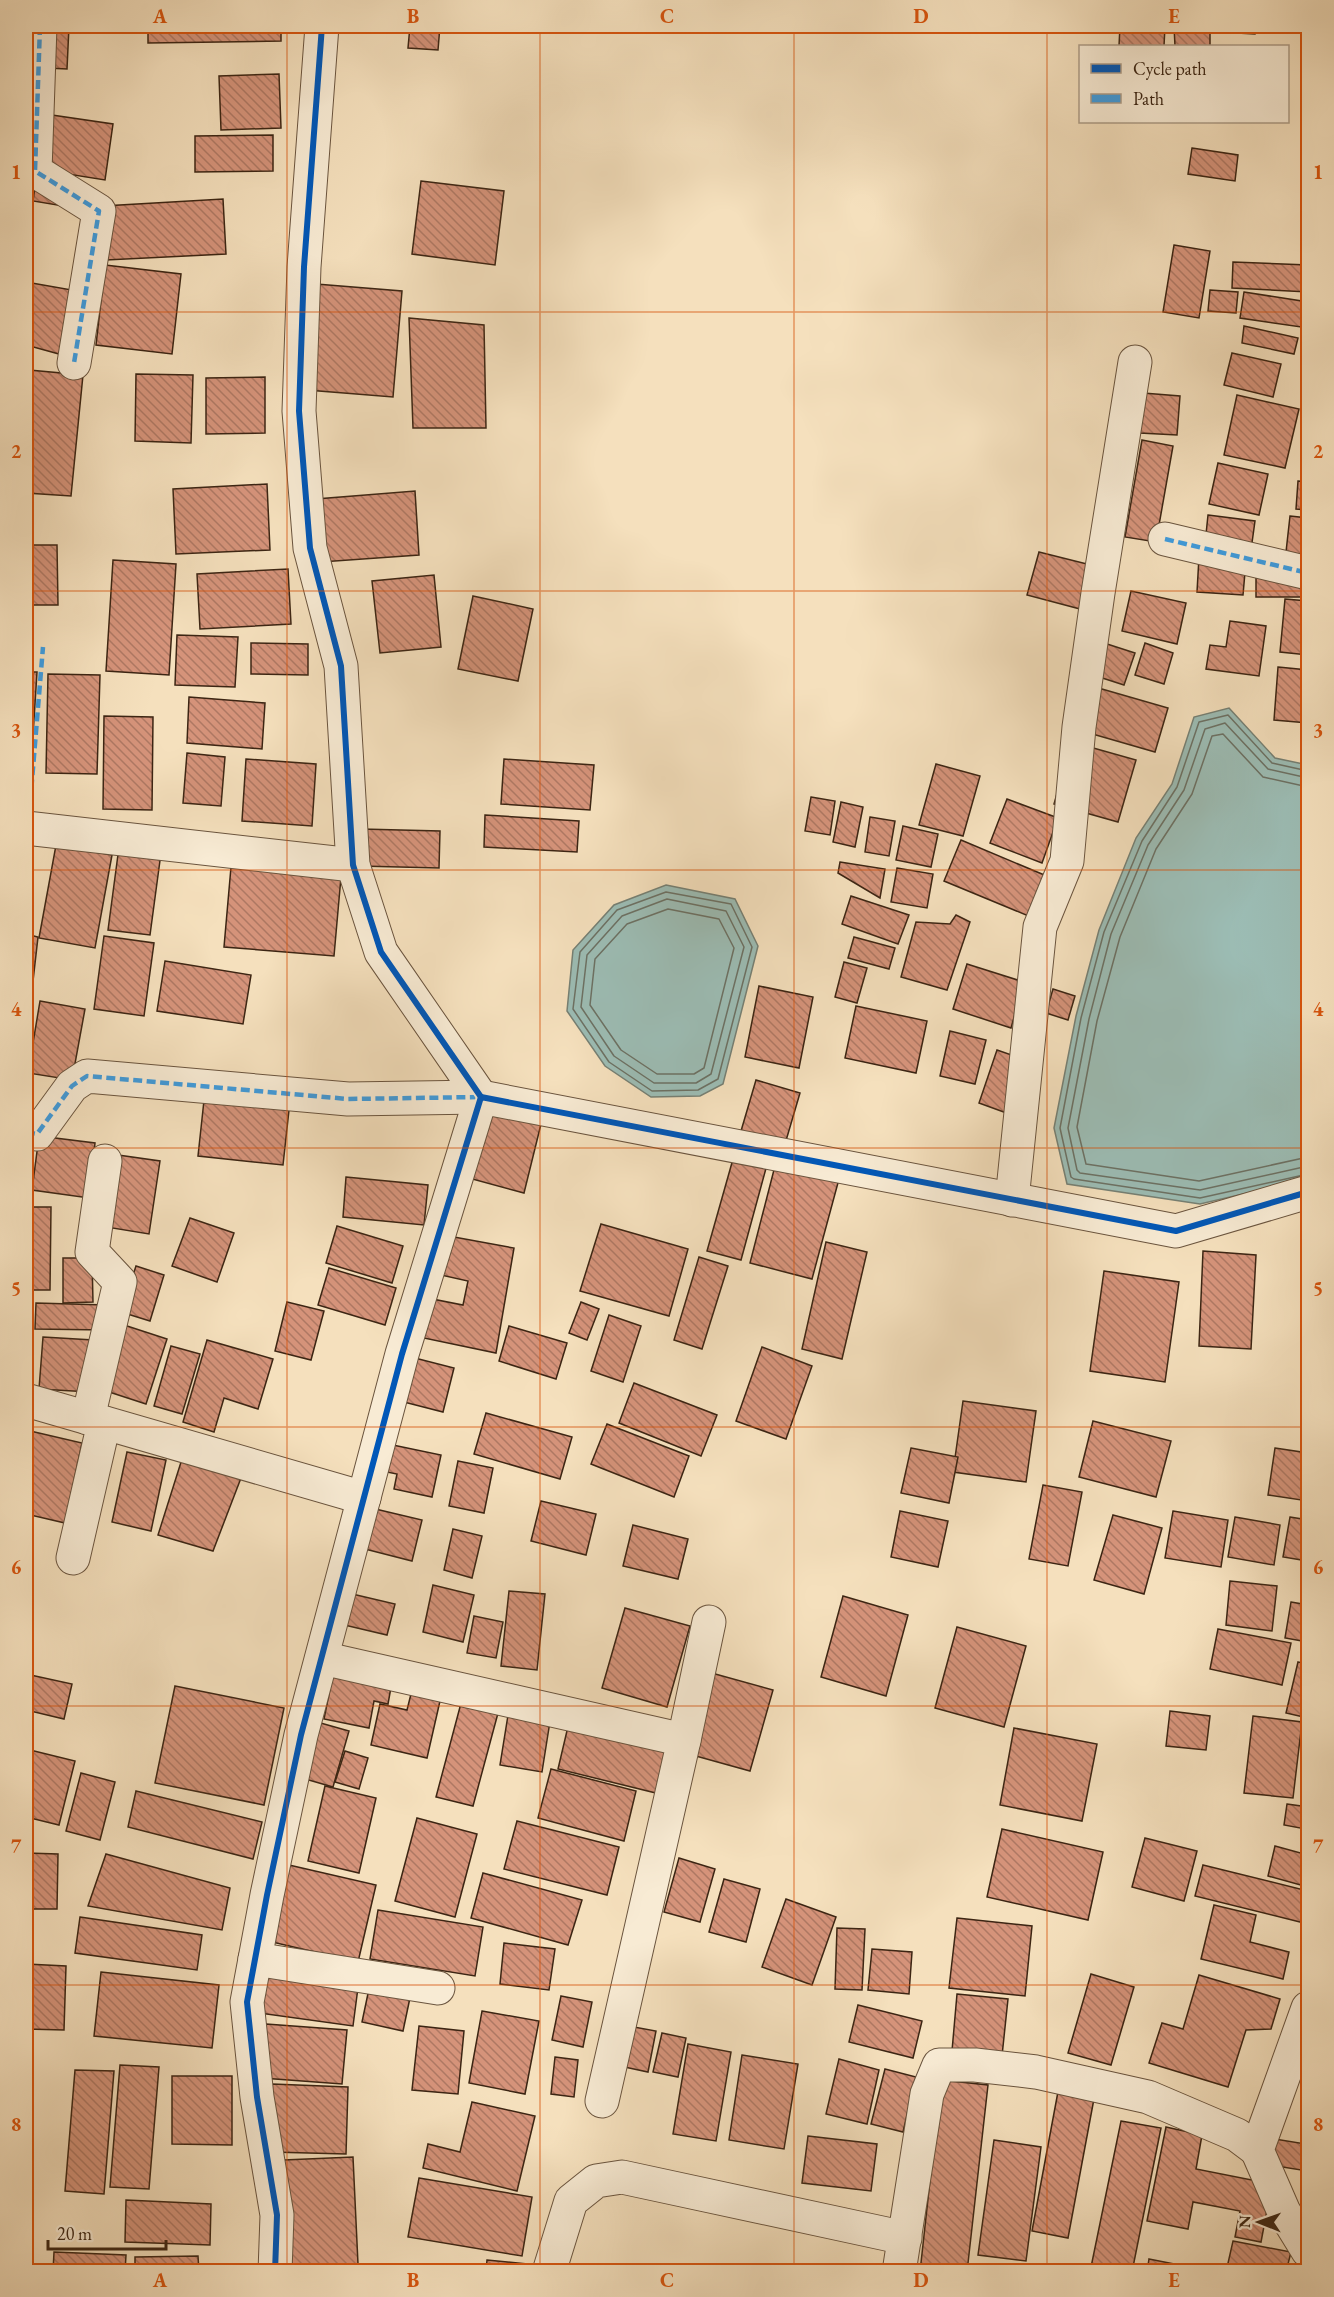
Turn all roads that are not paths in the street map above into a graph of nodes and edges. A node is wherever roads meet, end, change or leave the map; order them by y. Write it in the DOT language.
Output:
graph roads {
  1 [pos="40,26"];
  2 [pos="322,26"];
  3 [pos="1135,362"];
  4 [pos="74,363"];
  5 [pos="1165,539"];
  6 [pos="1308,573"];
  7 [pos="26,828"];
  8 [pos="352,865"];
  9 [pos="481,1097"];
  10 [pos="26,1132"];
  11 [pos="105,1161"];
  12 [pos="1308,1192"];
  13 [pos="1012,1200"];
  14 [pos="26,1400"];
  15 [pos="96,1420"];
  16 [pos="364,1498"];
  17 [pos="73,1558"];
  18 [pos="709,1622"];
  19 [pos="322,1658"];
  20 [pos="684,1740"];
  21 [pos="255,1959"];
  22 [pos="438,1988"];
  23 [pos="1308,2008"];
  24 [pos="602,2101"];
  25 [pos="1257,2150"];
  26 [pos="905,2238"];
  27 [pos="1308,2251"];
  28 [pos="275,2271"];
  29 [pos="549,2271"];
  30 [pos="899,2271"];
  1 -- 4 [label="street"];
  2 -- 8 [label="street"];
  3 -- 13 [label="street"];
  5 -- 6 [label="street"];
  7 -- 8 [label="street"];
  8 -- 9 [label="street"];
  9 -- 10 [label="street"];
  9 -- 13 [label="street"];
  9 -- 16 [label="street"];
  11 -- 15 [label="street"];
  12 -- 13 [label="street"];
  14 -- 15 [label="street"];
  15 -- 16 [label="street"];
  15 -- 17 [label="street"];
  16 -- 19 [label="street"];
  18 -- 20 [label="street"];
  19 -- 20 [label="street"];
  19 -- 21 [label="street"];
  20 -- 24 [label="street"];
  21 -- 22 [label="street"];
  21 -- 28 [label="street"];
  23 -- 25 [label="street"];
  25 -- 26 [label="street"];
  25 -- 27 [label="street"];
  26 -- 29 [label="street"];
  26 -- 30 [label="street"];
}
